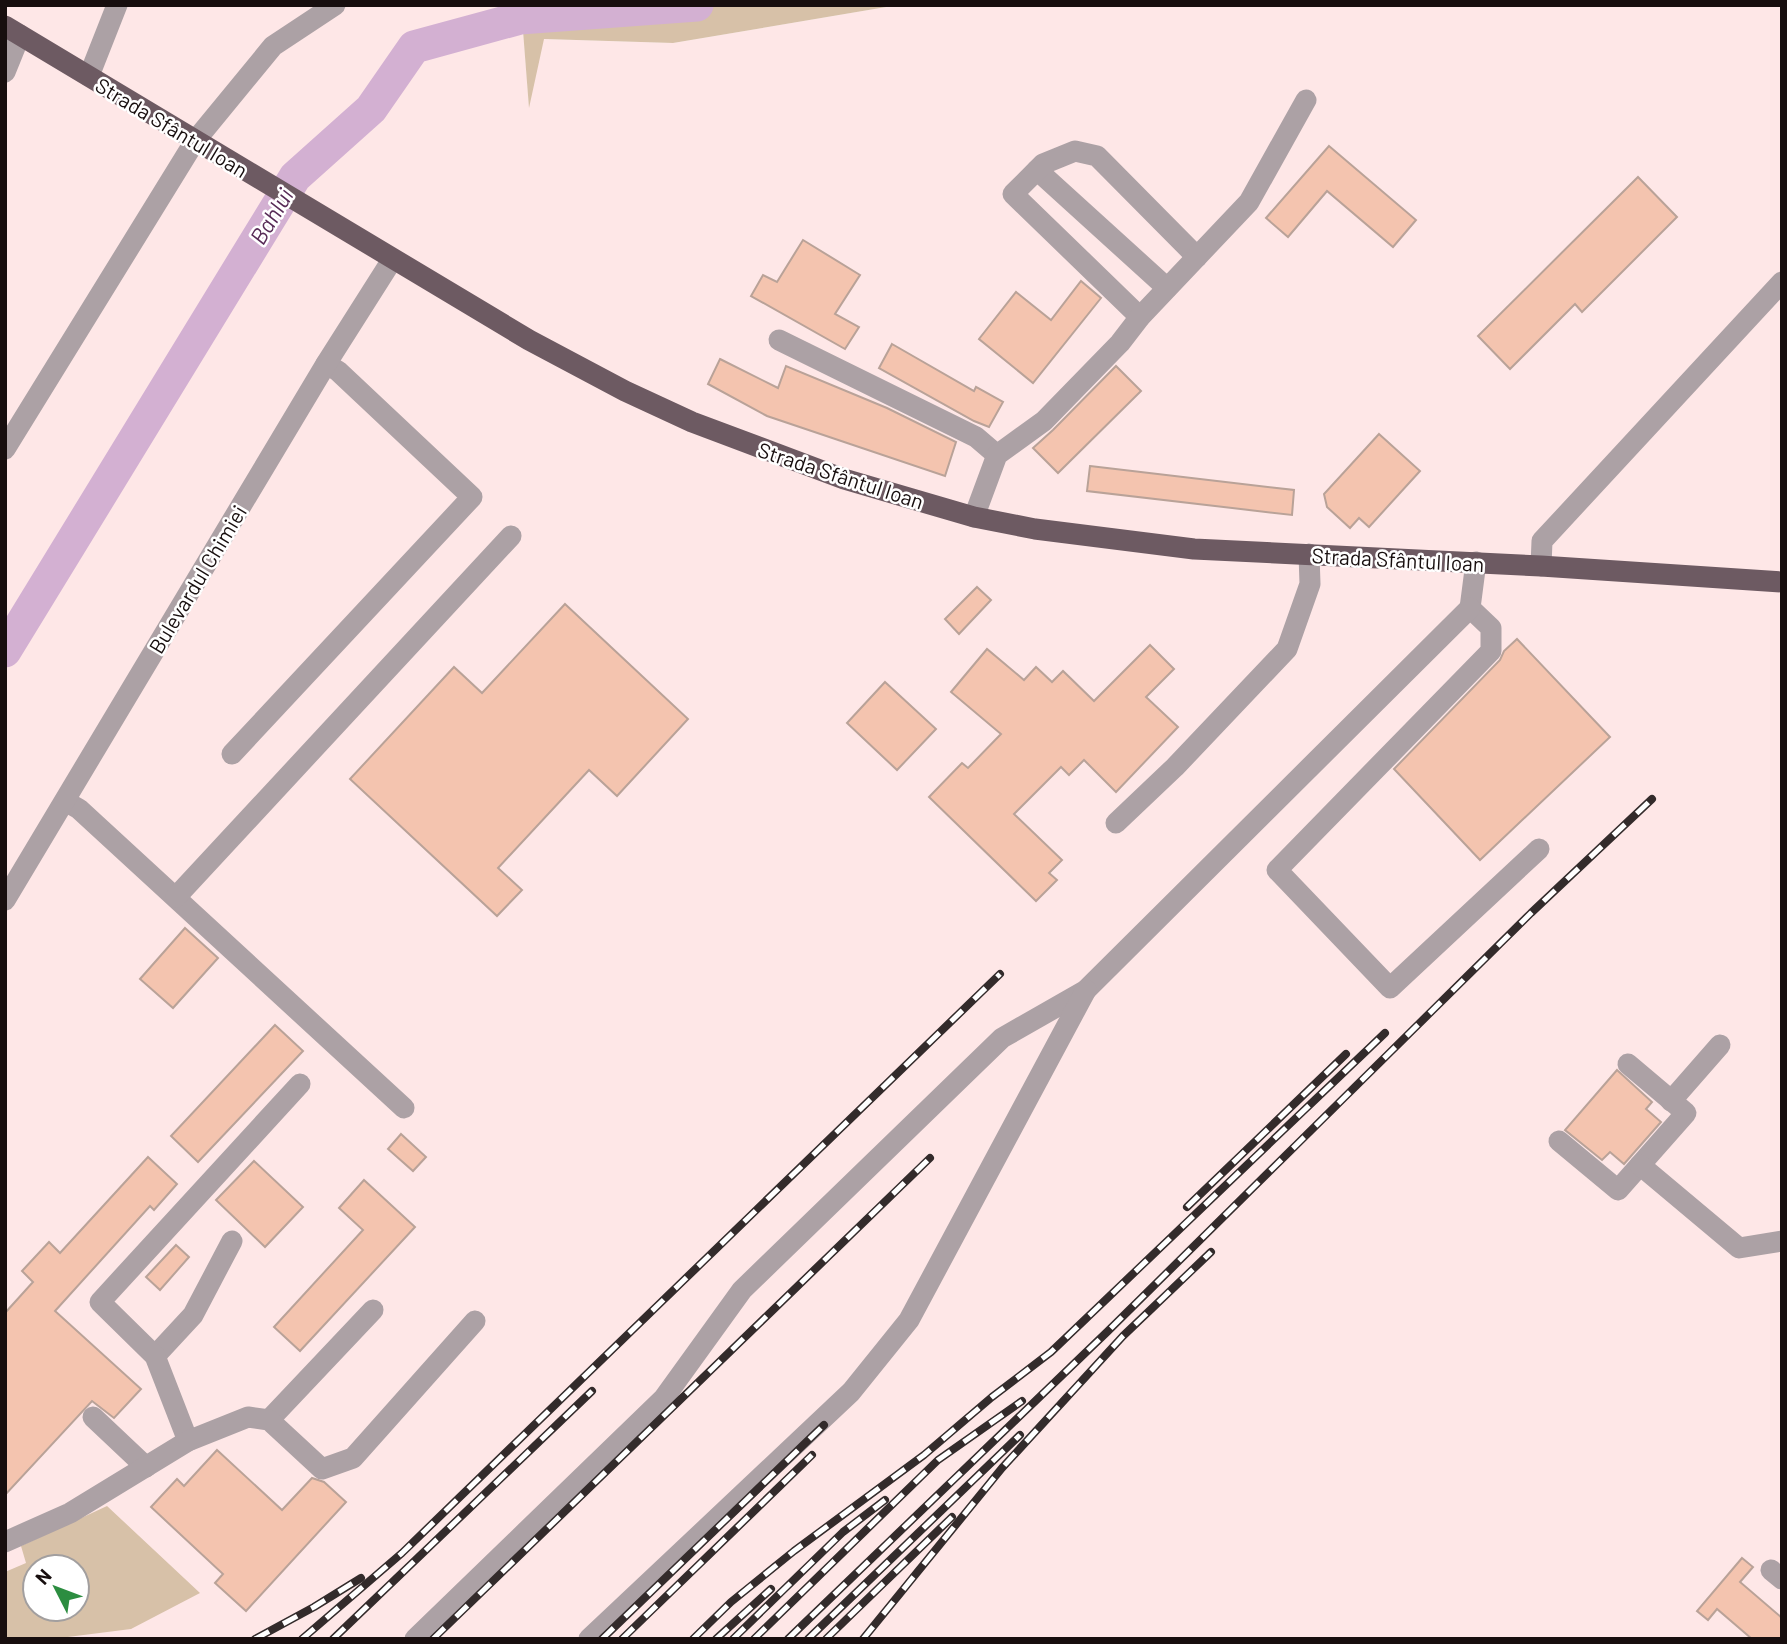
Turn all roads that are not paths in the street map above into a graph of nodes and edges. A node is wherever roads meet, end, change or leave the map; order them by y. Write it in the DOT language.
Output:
graph roads {
  1 [pos="117,5"];
  2 [pos="335,5"];
  3 [pos="13,30"];
  4 [pos="5,72"];
  5 [pos="89,76"];
  6 [pos="1306,100"];
  7 [pos="195,141"];
  8 [pos="1037,170"];
  9 [pos="1197,257"];
  10 [pos="392,260"];
  11 [pos="1782,282"];
  12 [pos="1167,288"];
  13 [pos="1140,317"];
  14 [pos="779,340"];
  15 [pos="326,363"];
  16 [pos="5,449"];
  17 [pos="997,455"];
  18 [pos="974,517"];
  19 [pos="511,536"];
  20 [pos="1309,554"];
  21 [pos="1476,562"];
  22 [pos="1541,566"];
  23 [pos="1782,582"];
  24 [pos="1470,608"];
  25 [pos="232,754"];
  26 [pos="65,801"];
  27 [pos="1116,823"];
  28 [pos="1539,849"];
  29 [pos="176,897"];
  30 [pos="5,900"];
  31 [pos="1086,990"];
  32 [pos="1720,1045"];
  33 [pos="1628,1064"];
  34 [pos="300,1084"];
  35 [pos="1671,1101"];
  36 [pos="404,1108"];
  37 [pos="1559,1141"];
  38 [pos="1640,1166"];
  39 [pos="232,1241"];
  40 [pos="1782,1241"];
  41 [pos="373,1310"];
  42 [pos="475,1321"];
  43 [pos="155,1356"];
  44 [pos="93,1417"];
  45 [pos="269,1420"];
  46 [pos="188,1441"];
  47 [pos="146,1467"];
  48 [pos="5,1542"];
  49 [pos="415,1639"];
  50 [pos="590,1639"];
  1 -- 5 [label="street"];
  2 -- 7 [label="street"];
  3 -- 4 [label="street"];
  3 -- 5 [label="main road, Strada Sfântul Ioan"];
  5 -- 7 [label="main road, Strada Sfântul Ioan"];
  6 -- 9 [label="street"];
  7 -- 10 [label="main road, Strada Sfântul Ioan"];
  7 -- 16 [label="street"];
  8 -- 9 [label="street"];
  8 -- 12 [label="street"];
  8 -- 13 [label="street"];
  9 -- 12 [label="street"];
  10 -- 15 [label="street, Bulevardul Chimiei"];
  10 -- 18 [label="main road, Strada Sfântul Ioan"];
  11 -- 22 [label="street"];
  12 -- 13 [label="street"];
  13 -- 17 [label="street"];
  14 -- 17 [label="street"];
  15 -- 25 [label="street"];
  15 -- 26 [label="street, Bulevardul Chimiei"];
  17 -- 18 [label="street"];
  18 -- 20 [label="main road, Strada Sfântul Ioan"];
  19 -- 29 [label="street"];
  20 -- 21 [label="main road, Strada Sfântul Ioan"];
  20 -- 27 [label="street"];
  21 -- 22 [label="main road, Strada Sfântul Ioan"];
  21 -- 24 [label="street"];
  22 -- 23 [label="main road, Strada Sfântul Ioan"];
  24 -- 28 [label="street"];
  24 -- 31 [label="street"];
  26 -- 29 [label="street"];
  26 -- 30 [label="street, Bulevardul Chimiei"];
  29 -- 36 [label="street"];
  31 -- 49 [label="street"];
  31 -- 50 [label="street"];
  32 -- 35 [label="street"];
  33 -- 35 [label="street"];
  34 -- 43 [label="street"];
  35 -- 38 [label="street"];
  37 -- 38 [label="street"];
  38 -- 40 [label="street"];
  39 -- 43 [label="street"];
  41 -- 45 [label="street"];
  42 -- 45 [label="street"];
  43 -- 46 [label="street"];
  44 -- 47 [label="street"];
  45 -- 46 [label="street"];
  46 -- 47 [label="street"];
  47 -- 48 [label="street"];
}
